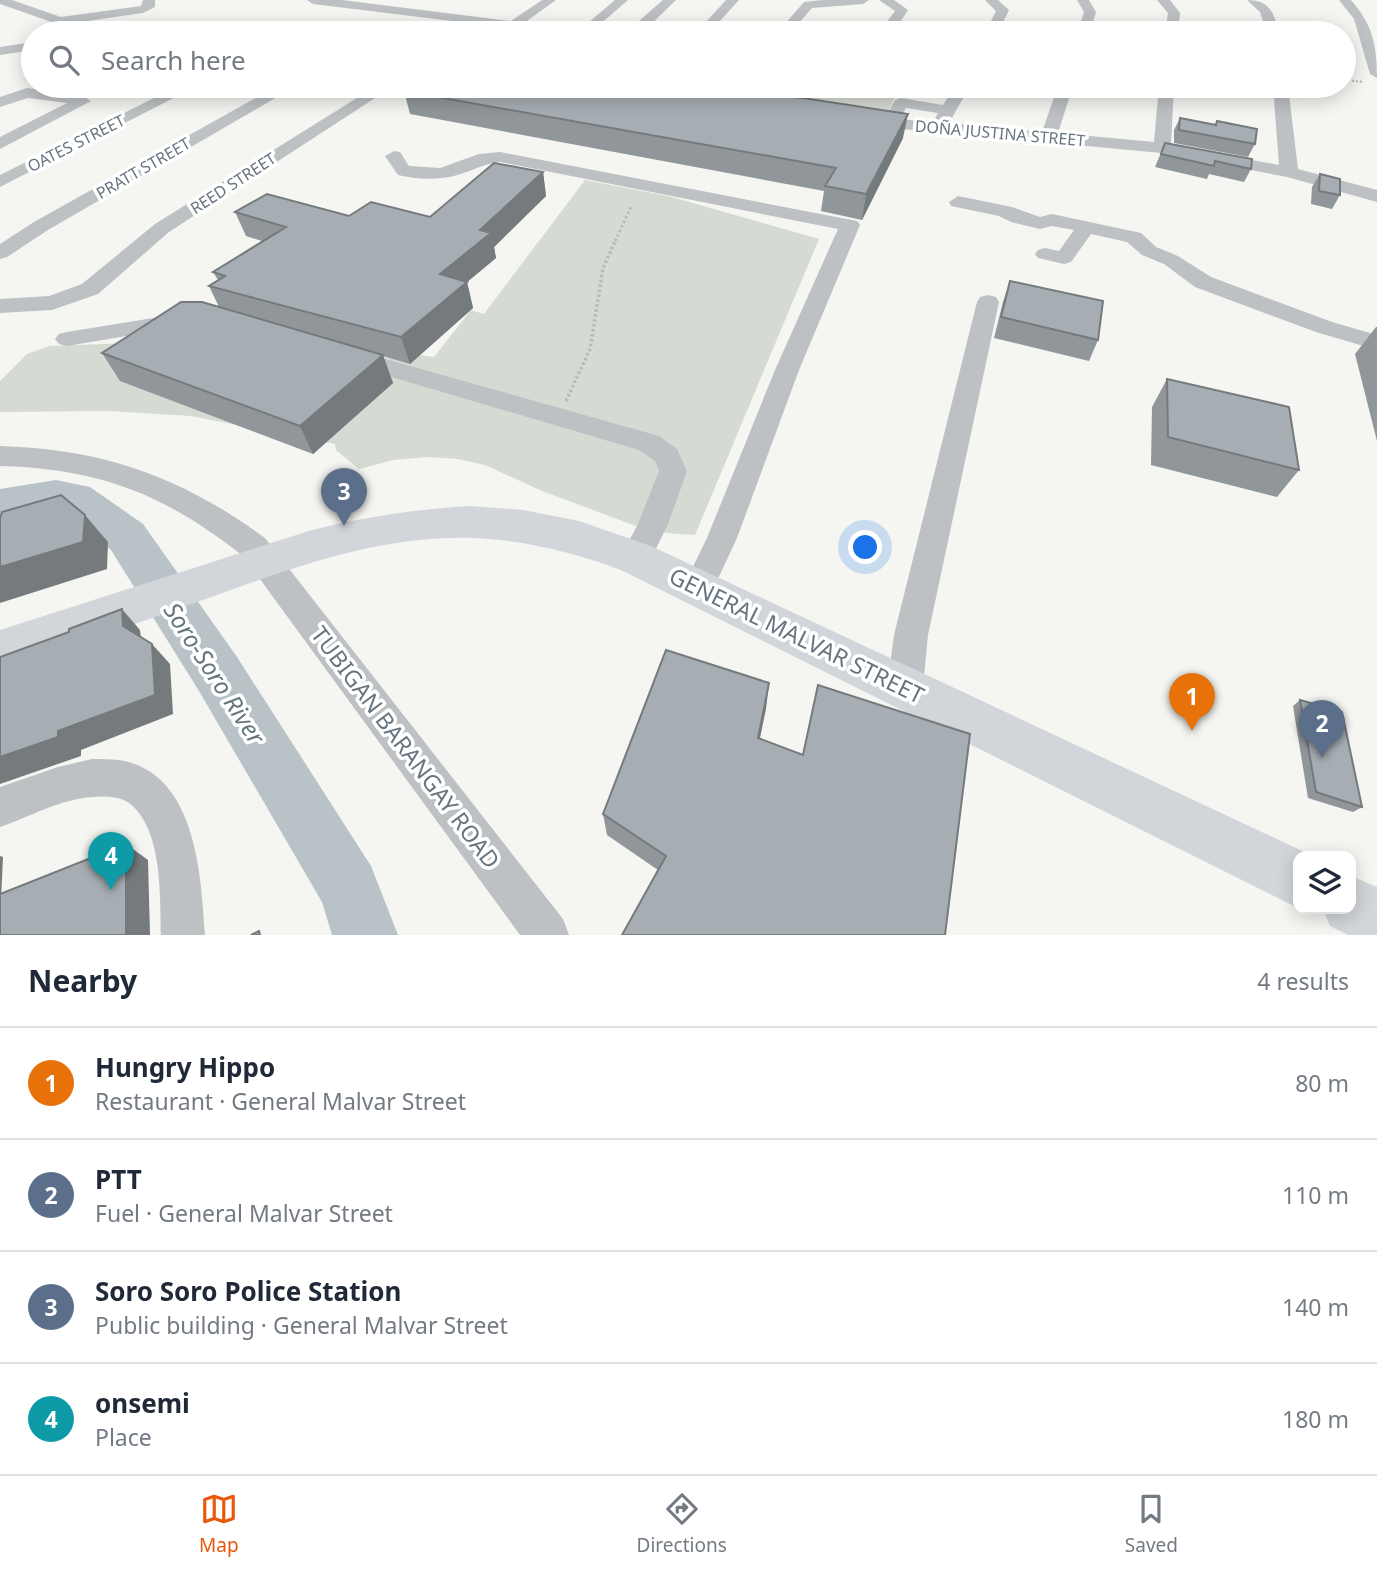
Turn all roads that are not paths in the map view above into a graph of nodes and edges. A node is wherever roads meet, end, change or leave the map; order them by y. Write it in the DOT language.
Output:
graph roads {
  1 [pos="0,0"];
  2 [pos="149,0"];
  3 [pos="550,0"];
  4 [pos="622,0"];
  5 [pos="670,0"];
  6 [pos="733,0"];
  7 [pos="863,0"];
  8 [pos="885,0"];
  9 [pos="991,0"];
  10 [pos="1083,0"];
  11 [pos="1163,0"];
  12 [pos="1253,0"];
  13 [pos="1345,0"];
  14 [pos="48,3"];
  15 [pos="25,9"];
  16 [pos="0,16"];
  17 [pos="306,21"];
  18 [pos="455,21"];
  19 [pos="519,21"];
  20 [pos="597,21"];
  21 [pos="647,21"];
  22 [pos="713,21"];
  23 [pos="794,21"];
  24 [pos="894,21"];
  25 [pos="998,21"];
  26 [pos="1087,21"];
  27 [pos="1173,21"];
  28 [pos="1269,21"];
  29 [pos="0,44"];
  30 [pos="21,48"];
  31 [pos="16,49"];
  32 [pos="0,51"];
  33 [pos="1377,74"];
  34 [pos="21,95"];
  35 [pos="62,98"];
  36 [pos="160,98"];
  37 [pos="267,98"];
  38 [pos="368,98"];
  39 [pos="791,98"];
  40 [pos="955,98"];
  41 [pos="1062,98"];
  42 [pos="1166,98"];
  43 [pos="1282,98"];
  44 [pos="0,102"];
  45 [pos="758,109"];
  46 [pos="948,110"];
  47 [pos="0,114"];
  48 [pos="849,119"];
  49 [pos="44,123"];
  50 [pos="890,123"];
  51 [pos="939,127"];
  52 [pos="1049,136"];
  53 [pos="0,144"];
  54 [pos="1162,148"];
  55 [pos="394,156"];
  56 [pos="1289,173"];
  57 [pos="0,181"];
  58 [pos="1377,196"];
  59 [pos="958,202"];
  60 [pos="1086,227"];
  61 [pos="0,253"];
  62 [pos="1045,254"];
  63 [pos="988,302"];
  64 [pos="0,306"];
  65 [pos="199,320"];
  66 [pos="67,339"];
  67 [pos="1377,343"];
  68 [pos="336,353"];
  69 [pos="0,456"];
  70 [pos="636,558"];
  71 [pos="249,566"];
  72 [pos="698,589"];
  73 [pos="0,651"];
  74 [pos="905,687"];
  75 [pos="0,807"];
  76 [pos="1293,877"];
  77 [pos="1356,908"];
  78 [pos="1377,918"];
  79 [pos="183,935"];
  80 [pos="547,935"];
  1 -- 15 [label="street"];
  2 -- 15 [label="street"];
  3 -- 19 [label="street"];
  4 -- 20 [label="street"];
  5 -- 21 [label="street"];
  6 -- 22 [label="street"];
  7 -- 23 [label="street"];
  8 -- 24 [label="street"];
  9 -- 25 [label="street"];
  10 -- 26 [label="street"];
  11 -- 27 [label="street"];
  12 -- 28 [label="street"];
  13 -- 33 [label="street"];
  14 -- 15 [label="street"];
  15 -- 16 [label="street"];
  17 -- 18 [label="street"];
  29 -- 31 [label="street"];
  30 -- 31 [label="street"];
  31 -- 32 [label="street"];
  34 -- 44 [label="street"];
  35 -- 49 [label="street"];
  36 -- 57 [label="street, OATES STREET"];
  37 -- 61 [label="street, PRATT STREET"];
  38 -- 64 [label="street, REED STREET"];
  39 -- 45 [label="street"];
  40 -- 46 [label="street"];
  41 -- 52 [label="street"];
  42 -- 54 [label="street"];
  43 -- 56 [label="street"];
  46 -- 50 [label="street"];
  46 -- 51 [label="street"];
  47 -- 49 [label="street"];
  48 -- 50 [label="street, DOÑA JUSTINA STREET"];
  49 -- 53 [label="street"];
  50 -- 51 [label="street, DOÑA JUSTINA STREET"];
  51 -- 52 [label="street, DOÑA JUSTINA STREET"];
  52 -- 54 [label="street, DOÑA JUSTINA STREET"];
  54 -- 56 [label="street, DOÑA JUSTINA STREET"];
  55 -- 72 [label="street"];
  56 -- 58 [label="street, DOÑA JUSTINA STREET"];
  59 -- 60 [label="street"];
  60 -- 62 [label="street"];
  60 -- 67 [label="street"];
  63 -- 74 [label="street"];
  65 -- 66 [label="street"];
  68 -- 70 [label="street"];
  69 -- 71 [label="street, TUBIGAN BARANGAY ROAD"];
  70 -- 71 [label="highway, GENERAL MALVAR STREET"];
  70 -- 72 [label="highway, GENERAL MALVAR STREET"];
  71 -- 73 [label="highway, GENERAL MALVAR STREET"];
  71 -- 80 [label="street, TUBIGAN BARANGAY ROAD"];
  72 -- 74 [label="highway, GENERAL MALVAR STREET"];
  74 -- 76 [label="highway, GENERAL MALVAR STREET"];
  75 -- 79 [label="street"];
  77 -- 78 [label="highway"];
}
